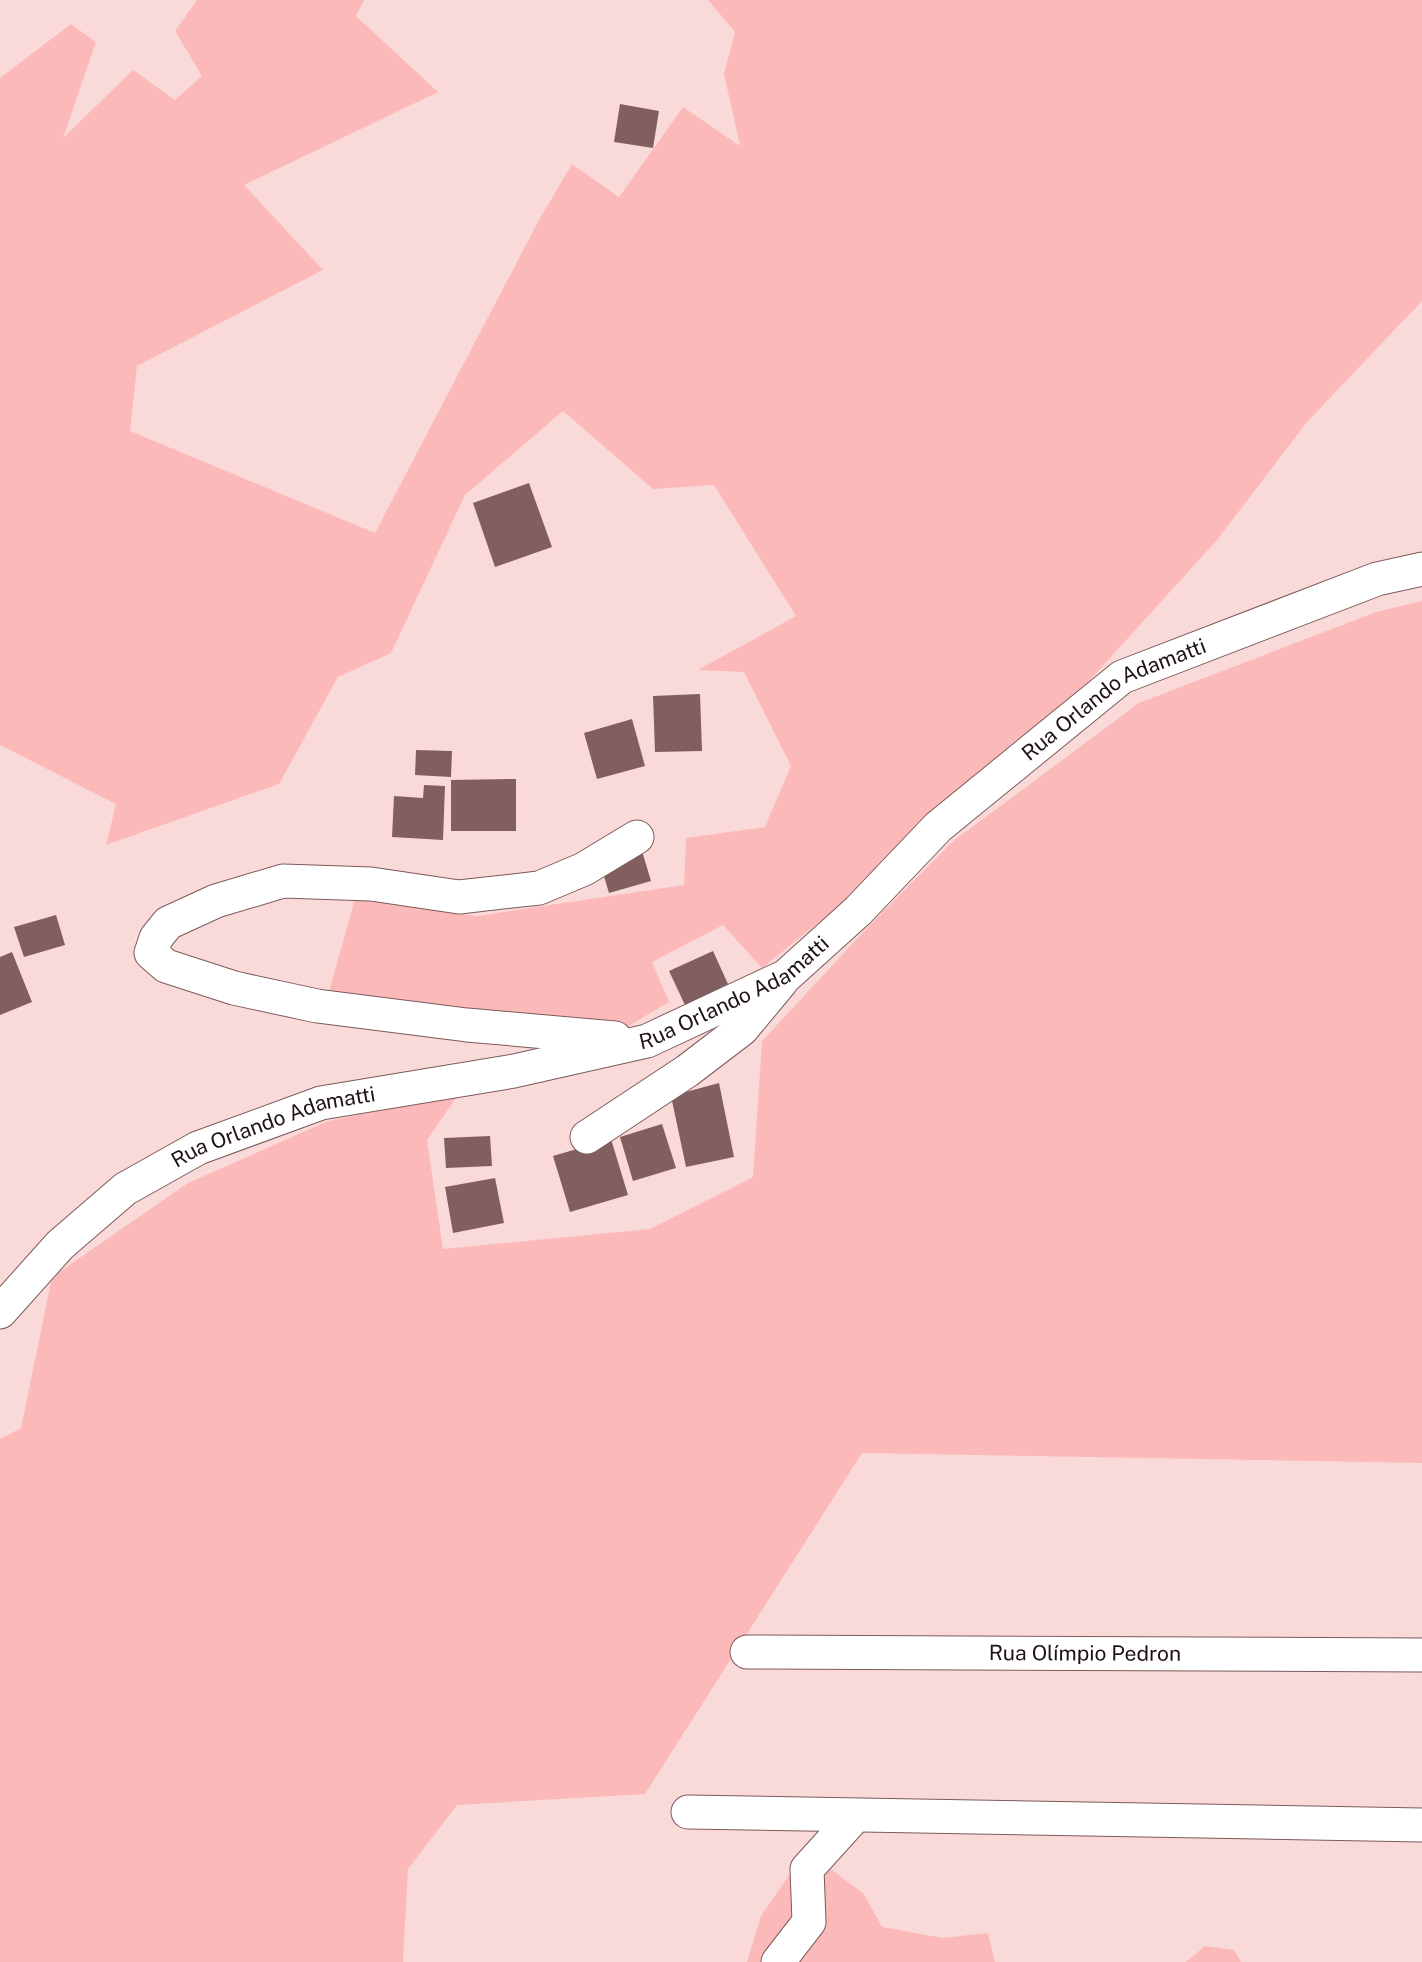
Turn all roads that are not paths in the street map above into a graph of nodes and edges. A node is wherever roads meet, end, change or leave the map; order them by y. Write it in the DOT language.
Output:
graph roads {
  1 [pos="1422,569"];
  2 [pos="637,837"];
  3 [pos="786,976"];
  4 [pos="647,1041"];
  5 [pos="587,1137"];
  6 [pos="0,1312"];
  7 [pos="747,1652"];
  8 [pos="1422,1655"];
  9 [pos="688,1812"];
  10 [pos="855,1816"];
  11 [pos="1422,1825"];
  12 [pos="778,1962"];
  1 -- 3 [label="street, Rua Orlando Adamatti"];
  2 -- 4 [label="street"];
  3 -- 4 [label="street, Rua Orlando Adamatti"];
  3 -- 5 [label="street"];
  4 -- 6 [label="street, Rua Orlando Adamatti"];
  7 -- 8 [label="street, Rua Olímpio Pedron"];
  9 -- 10 [label="street"];
  10 -- 11 [label="street"];
  10 -- 12 [label="street"];
}
